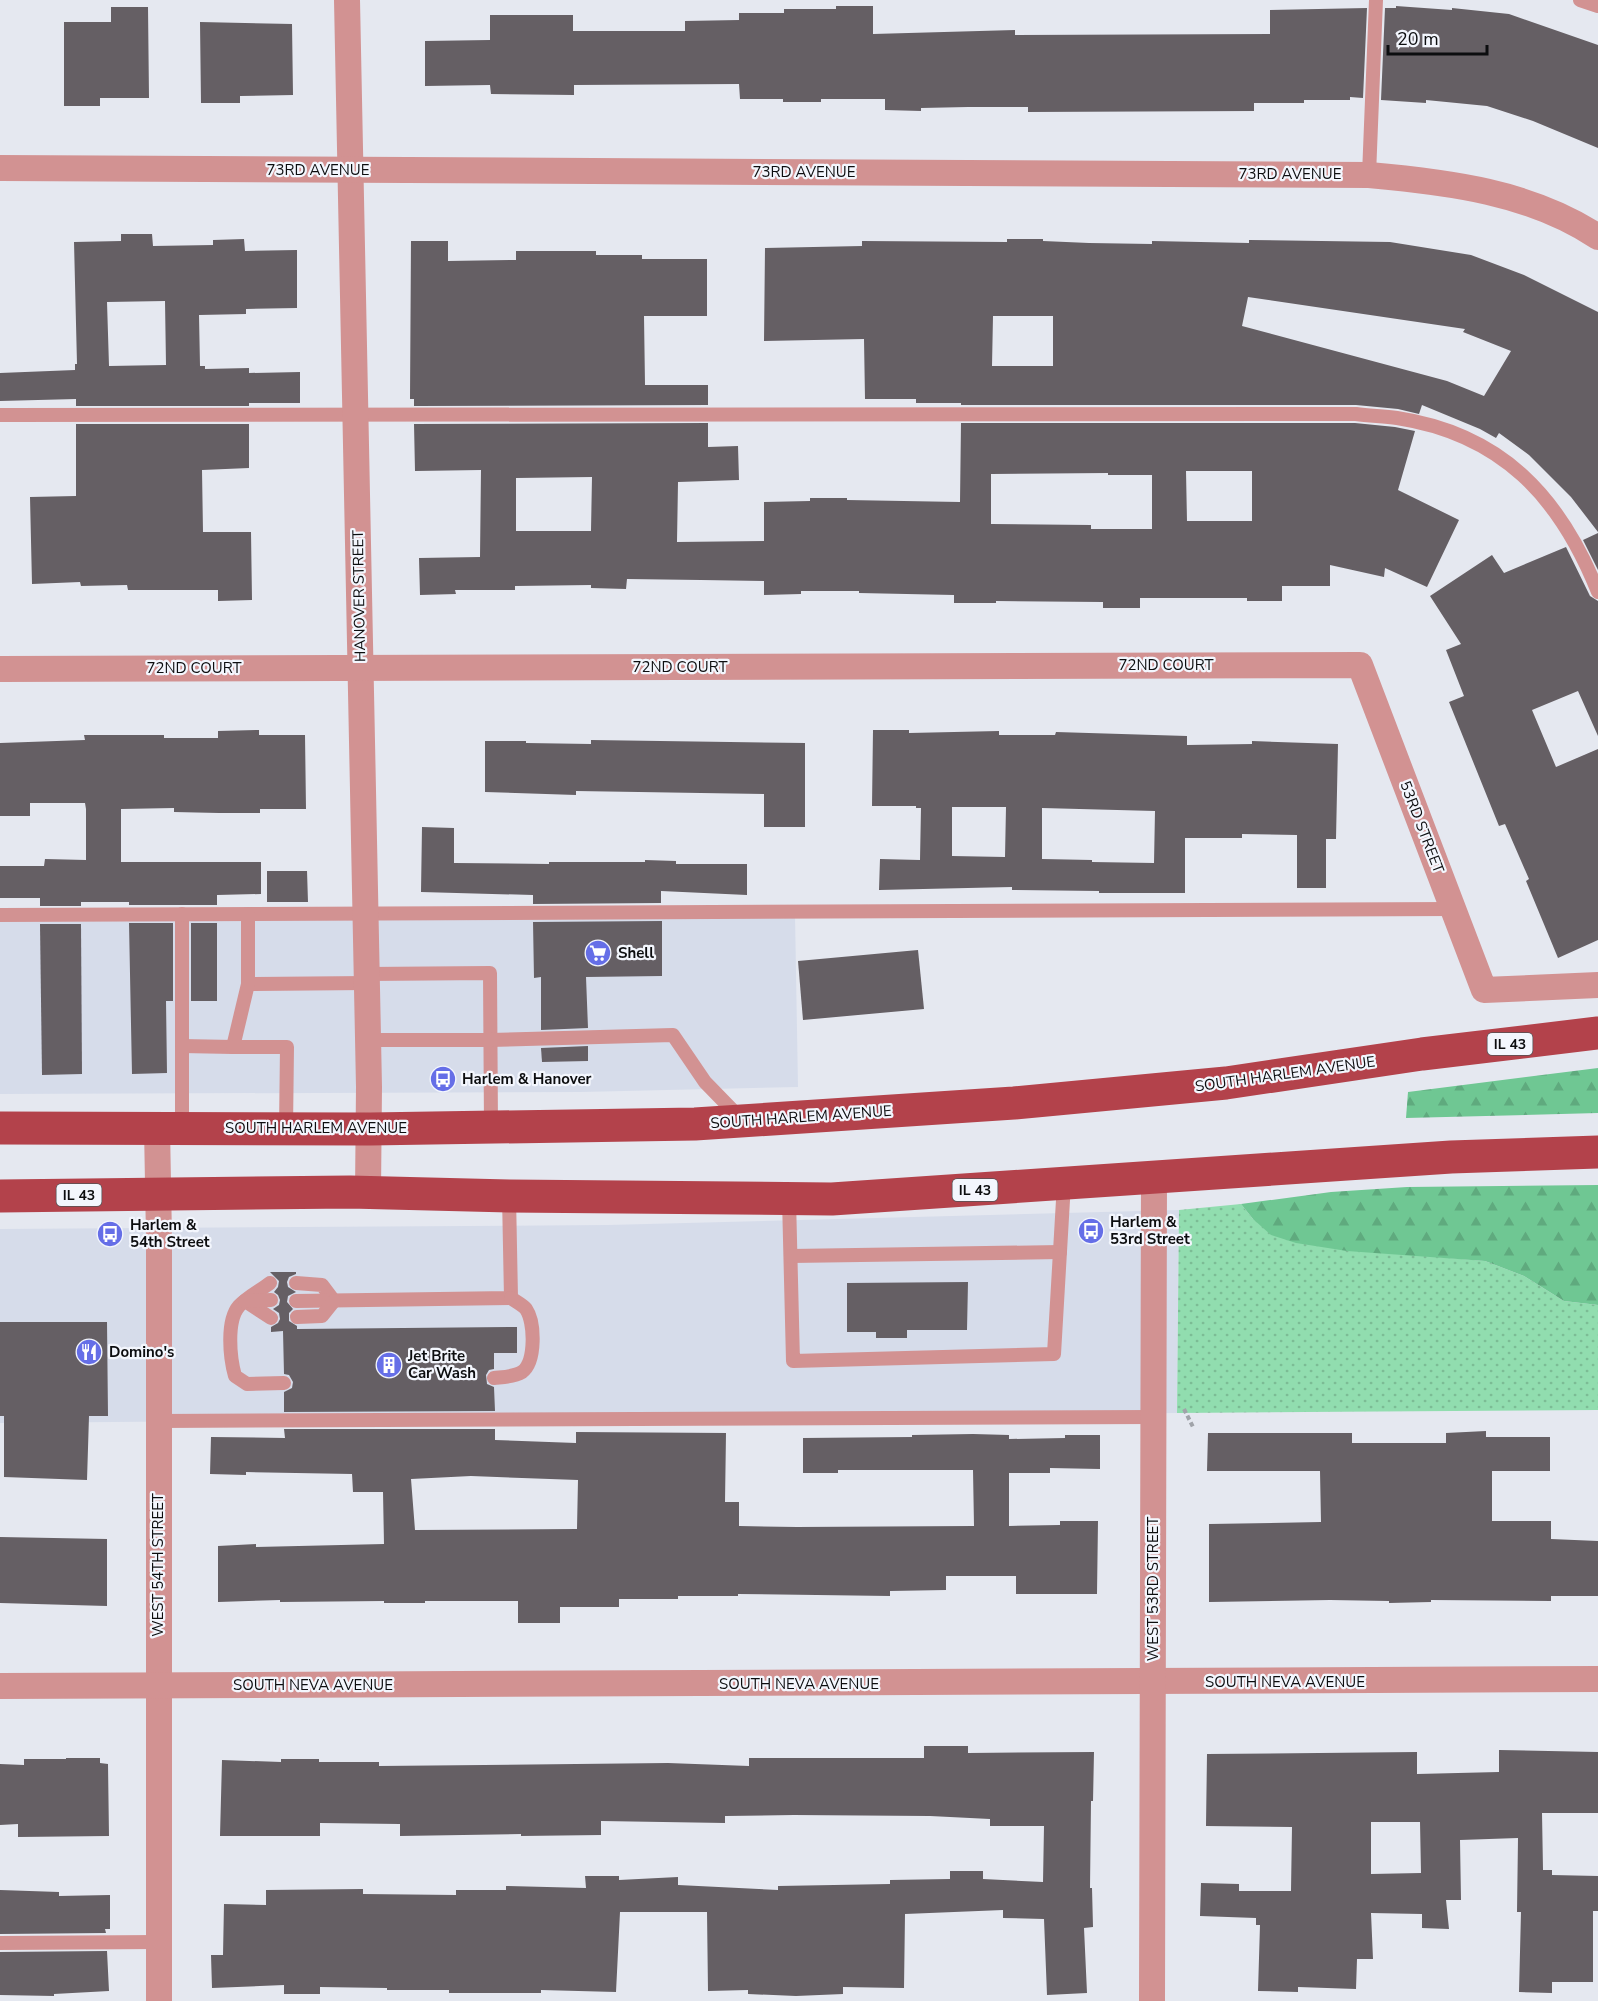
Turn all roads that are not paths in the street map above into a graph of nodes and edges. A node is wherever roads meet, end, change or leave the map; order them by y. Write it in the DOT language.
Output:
graph roads {
  1 [pos="347,0"];
  2 [pos="1376,0"];
  3 [pos="1580,0"];
  4 [pos="1598,6"];
  5 [pos="0,168"];
  6 [pos="351,170"];
  7 [pos="1369,174"];
  8 [pos="1598,237"];
  9 [pos="0,415"];
  10 [pos="356,415"];
  11 [pos="1598,592"];
  12 [pos="1360,665"];
  13 [pos="361,667"];
  14 [pos="0,669"];
  15 [pos="1453,909"];
  16 [pos="182,914"];
  17 [pos="248,914"];
  18 [pos="366,914"];
  19 [pos="0,915"];
  20 [pos="367,978"];
  21 [pos="248,984"];
  22 [pos="1598,985"];
  23 [pos="1598,1033"];
  24 [pos="368,1040"];
  25 [pos="490,1040"];
  26 [pos="182,1046"];
  27 [pos="233,1047"];
  28 [pos="744,1122"];
  29 [pos="490,1127"];
  30 [pos="0,1128"];
  31 [pos="170,1128"];
  32 [pos="286,1129"];
  33 [pos="369,1129"];
  34 [pos="1598,1152"];
  35 [pos="1154,1177"];
  36 [pos="1064,1184"];
  37 [pos="368,1192"];
  38 [pos="158,1195"];
  39 [pos="0,1196"];
  40 [pos="509,1196"];
  41 [pos="789,1199"];
  42 [pos="1060,1252"];
  43 [pos="791,1256"];
  44 [pos="270,1283"];
  45 [pos="296,1283"];
  46 [pos="511,1298"];
  47 [pos="271,1300"];
  48 [pos="245,1301"];
  49 [pos="296,1301"];
  50 [pos="334,1302"];
  51 [pos="297,1317"];
  52 [pos="271,1318"];
  53 [pos="494,1378"];
  54 [pos="284,1383"];
  55 [pos="1154,1417"];
  56 [pos="159,1421"];
  57 [pos="1598,1679"];
  58 [pos="1152,1683"];
  59 [pos="158,1685"];
  60 [pos="0,1686"];
  61 [pos="159,1942"];
  62 [pos="0,1943"];
  63 [pos="159,2001"];
  64 [pos="1152,2001"];
  1 -- 6 [label="street, HANOVER STREET"];
  2 -- 7 [label="lane"];
  3 -- 4 [label="lane"];
  5 -- 6 [label="street, 73RD AVENUE"];
  6 -- 7 [label="street, 73RD AVENUE"];
  6 -- 10 [label="street, HANOVER STREET"];
  7 -- 8 [label="street, 73RD AVENUE"];
  9 -- 10 [label="lane"];
  10 -- 11 [label="lane"];
  10 -- 13 [label="street, HANOVER STREET"];
  12 -- 13 [label="street, 72ND COURT"];
  12 -- 15 [label="street, 53RD STREET"];
  13 -- 14 [label="street, 72ND COURT"];
  13 -- 18 [label="street, HANOVER STREET"];
  15 -- 18 [label="lane"];
  15 -- 22 [label="street, 53RD STREET"];
  16 -- 17 [label="lane"];
  16 -- 19 [label="lane"];
  16 -- 26 [label="lane"];
  17 -- 18 [label="lane"];
  17 -- 21 [label="lane"];
  18 -- 20 [label="street, HANOVER STREET"];
  20 -- 21 [label="lane"];
  20 -- 24 [label="street, HANOVER STREET"];
  20 -- 25 [label="lane"];
  21 -- 27 [label="lane"];
  23 -- 28 [label="main road, SOUTH HARLEM AVENUE / IL 43"];
  24 -- 25 [label="lane"];
  24 -- 33 [label="street, HANOVER STREET"];
  25 -- 28 [label="lane"];
  25 -- 29 [label="lane"];
  26 -- 27 [label="lane"];
  26 -- 31 [label="lane"];
  27 -- 32 [label="lane"];
  28 -- 29 [label="main road, SOUTH HARLEM AVENUE / IL 43"];
  29 -- 33 [label="main road, SOUTH HARLEM AVENUE / IL 43"];
  30 -- 31 [label="main road, SOUTH HARLEM AVENUE / IL 43"];
  31 -- 32 [label="main road, SOUTH HARLEM AVENUE / IL 43"];
  31 -- 38 [label="street, WEST 54TH STREET"];
  32 -- 33 [label="main road, SOUTH HARLEM AVENUE / IL 43"];
  33 -- 37 [label="street, HANOVER STREET"];
  34 -- 35 [label="main road, IL 43"];
  35 -- 36 [label="main road, IL 43"];
  35 -- 55 [label="street, WEST 53RD STREET"];
  36 -- 41 [label="main road, IL 43"];
  36 -- 42 [label="lane"];
  37 -- 38 [label="main road, IL 43"];
  37 -- 40 [label="main road, IL 43"];
  38 -- 39 [label="main road, IL 43"];
  38 -- 56 [label="street, WEST 54TH STREET"];
  40 -- 41 [label="main road, IL 43"];
  40 -- 46 [label="lane"];
  41 -- 43 [label="lane"];
  42 -- 43 [label="lane"];
  42 -- 43 [label="lane"];
  44 -- 48 [label="lane"];
  45 -- 50 [label="lane"];
  46 -- 50 [label="lane"];
  46 -- 53 [label="lane"];
  47 -- 48 [label="lane"];
  48 -- 52 [label="lane"];
  48 -- 54 [label="lane"];
  49 -- 50 [label="lane"];
  50 -- 51 [label="lane"];
  55 -- 56 [label="lane"];
  55 -- 58 [label="street, WEST 53RD STREET"];
  56 -- 59 [label="street, WEST 54TH STREET"];
  57 -- 58 [label="street, SOUTH NEVA AVENUE"];
  58 -- 59 [label="street, SOUTH NEVA AVENUE"];
  58 -- 64 [label="street, WEST 53RD STREET"];
  59 -- 60 [label="street, SOUTH NEVA AVENUE"];
  59 -- 61 [label="street, WEST 54TH STREET"];
  61 -- 62 [label="lane"];
  61 -- 63 [label="street, WEST 54TH STREET"];
}
